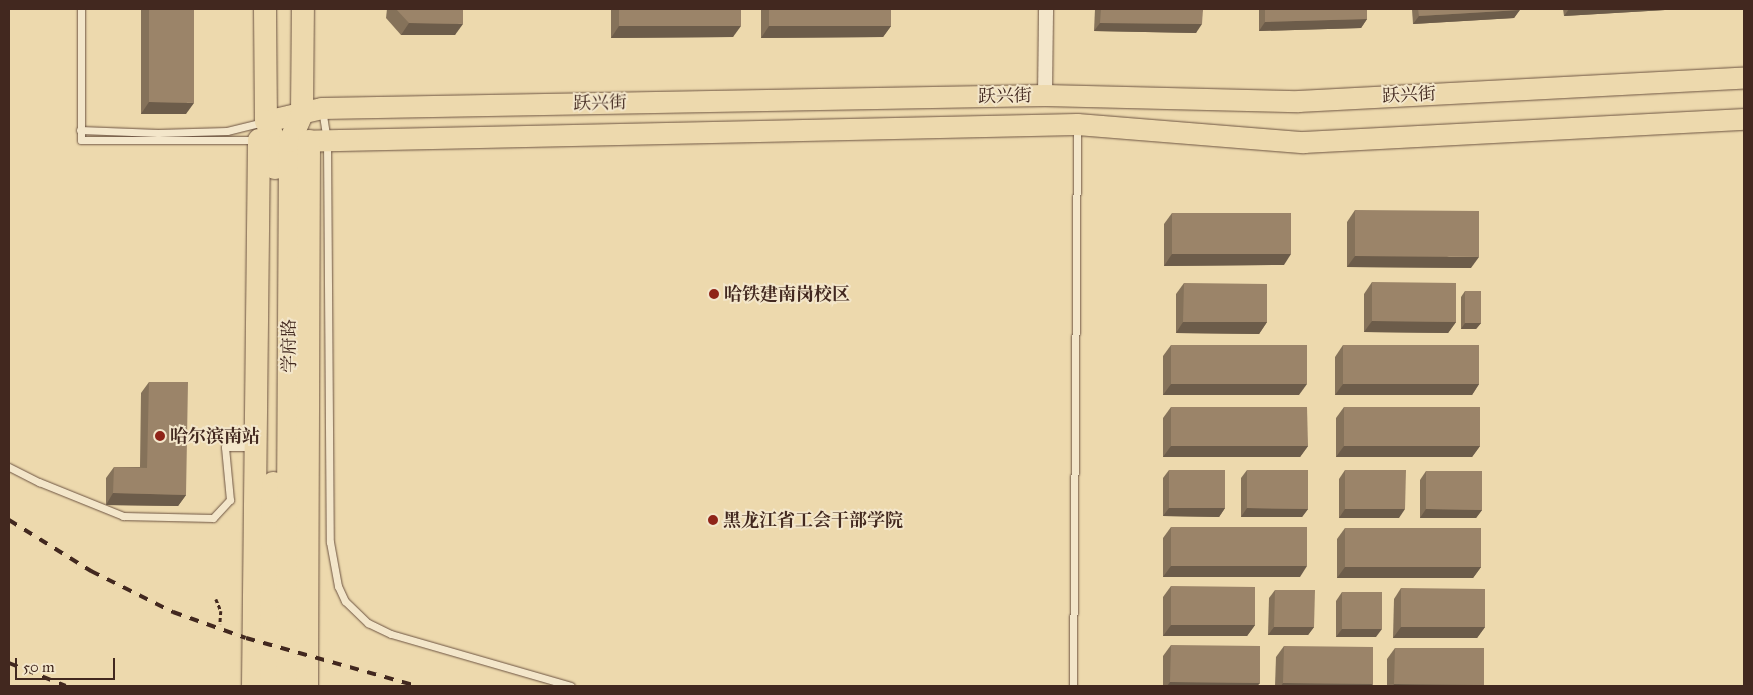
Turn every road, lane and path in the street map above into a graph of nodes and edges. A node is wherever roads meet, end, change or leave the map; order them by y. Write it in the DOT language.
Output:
graph roads {
  1 [pos="81,9"];
  2 [pos="265,9"];
  3 [pos="303,9"];
  4 [pos="1046,9"];
  5 [pos="1744,78"];
  6 [pos="1046,95"];
  7 [pos="312,111"];
  8 [pos="1744,119"];
  9 [pos="1078,124"];
  10 [pos="80,130"];
  11 [pos="287,137"];
  12 [pos="255,447"];
  13 [pos="9,466"];
  14 [pos="216,598"];
  15 [pos="220,624"];
  16 [pos="253,686"];
  17 [pos="271,686"];
  18 [pos="288,686"];
  19 [pos="307,686"];
  20 [pos="571,686"];
  21 [pos="1073,686"];
  1 -- 10 [label="lane"];
  2 -- 11 [label="highway, 学府路"];
  3 -- 7 [label="highway, 学府路"];
  4 -- 6 [label="street"];
  5 -- 6 [label="main road, 跃兴街"];
  6 -- 7 [label="main road, 跃兴街"];
  7 -- 11 [label="highway, 学府路"];
  7 -- 11 [label="main road, 跃兴街"];
  7 -- 11 [label="lane"];
  8 -- 9 [label="main road, 跃兴街"];
  9 -- 11 [label="main road, 跃兴街"];
  9 -- 21 [label="lane"];
  10 -- 11 [label="lane"];
  10 -- 11 [label="lane"];
  11 -- 12 [label="highway"];
  11 -- 17 [label="highway, 学府路"];
  11 -- 18 [label="highway, 学府路"];
  11 -- 19 [label="highway"];
  11 -- 20 [label="lane"];
  12 -- 13 [label="lane"];
  12 -- 16 [label="highway"];
  14 -- 15 [label="path"];
}
